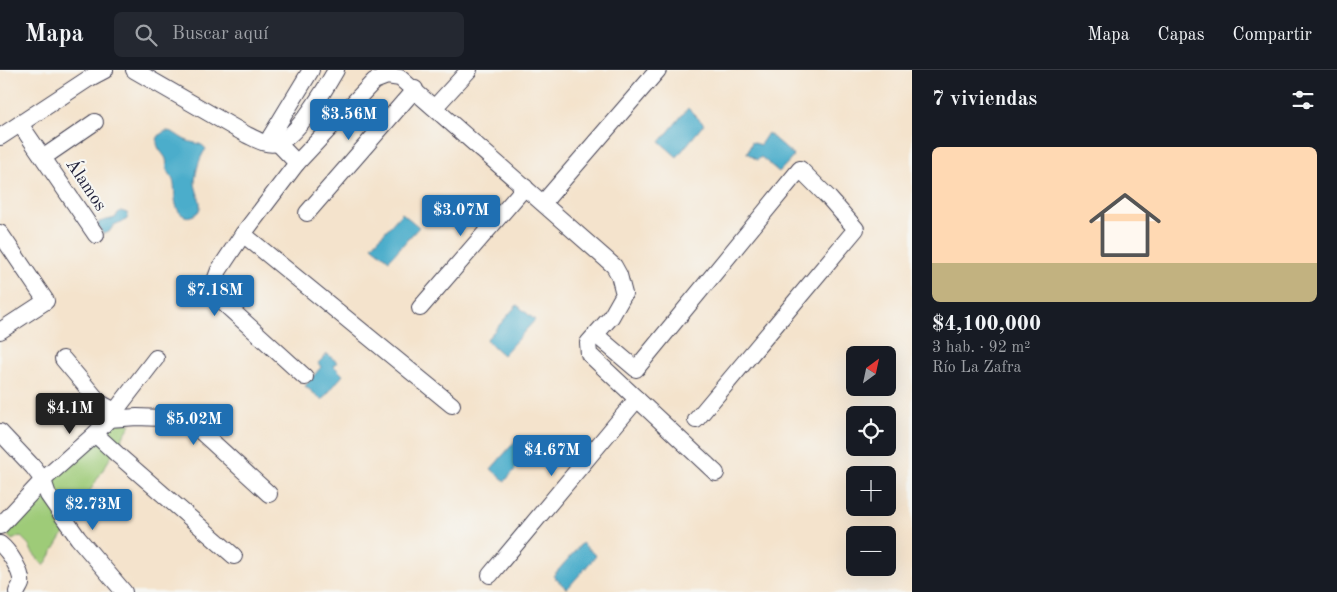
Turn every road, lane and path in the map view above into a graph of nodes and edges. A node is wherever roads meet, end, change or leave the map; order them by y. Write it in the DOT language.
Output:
graph roads {
  1 [pos="105,70"];
  2 [pos="134,70"];
  3 [pos="336,70"];
  4 [pos="469,70"];
  5 [pos="658,70"];
  6 [pos="308,71"];
  7 [pos="403,74"];
  8 [pos="415,90"];
  9 [pos="434,107"];
  10 [pos="95,122"];
  11 [pos="20,124"];
  12 [pos="0,137"];
  13 [pos="268,139"];
  14 [pos="44,157"];
  15 [pos="298,163"];
  16 [pos="525,188"];
  17 [pos="543,203"];
  18 [pos="308,213"];
  19 [pos="0,233"];
  20 [pos="243,234"];
  21 [pos="96,235"];
  22 [pos="420,308"];
  23 [pos="0,331"];
  24 [pos="596,335"];
  25 [pos="156,358"];
  26 [pos="63,359"];
  27 [pos="305,377"];
  28 [pos="637,399"];
  29 [pos="452,405"];
  30 [pos="112,415"];
  31 [pos="696,420"];
  32 [pos="0,432"];
  33 [pos="95,434"];
  34 [pos="716,473"];
  35 [pos="43,480"];
  36 [pos="269,494"];
  37 [pos="0,526"];
  38 [pos="0,544"];
  39 [pos="234,556"];
  40 [pos="490,575"];
  41 [pos="16,592"];
  42 [pos="124,592"];
  1 -- 11 [label="street"];
  2 -- 13 [label="street"];
  3 -- 13 [label="street"];
  4 -- 9 [label="street"];
  5 -- 17 [label="street"];
  6 -- 13 [label="street"];
  7 -- 8 [label="street"];
  7 -- 15 [label="street"];
  8 -- 9 [label="street"];
  8 -- 18 [label="street"];
  9 -- 16 [label="street"];
  10 -- 14 [label="street, Álamos"];
  11 -- 12 [label="street"];
  11 -- 14 [label="street, Álamos"];
  13 -- 15 [label="street"];
  14 -- 21 [label="street, Álamos"];
  15 -- 20 [label="street"];
  16 -- 17 [label="street"];
  16 -- 22 [label="street"];
  17 -- 24 [label="street"];
  19 -- 23 [label="street"];
  20 -- 27 [label="street"];
  20 -- 29 [label="street"];
  24 -- 28 [label="street"];
  24 -- 31 [label="street"];
  25 -- 30 [label="street"];
  26 -- 30 [label="street"];
  28 -- 34 [label="street"];
  28 -- 40 [label="street"];
  30 -- 33 [label="street"];
  30 -- 36 [label="street"];
  32 -- 35 [label="street"];
  33 -- 35 [label="street"];
  33 -- 39 [label="street"];
  35 -- 37 [label="street"];
  35 -- 42 [label="street"];
  38 -- 41 [label="street"];
}
